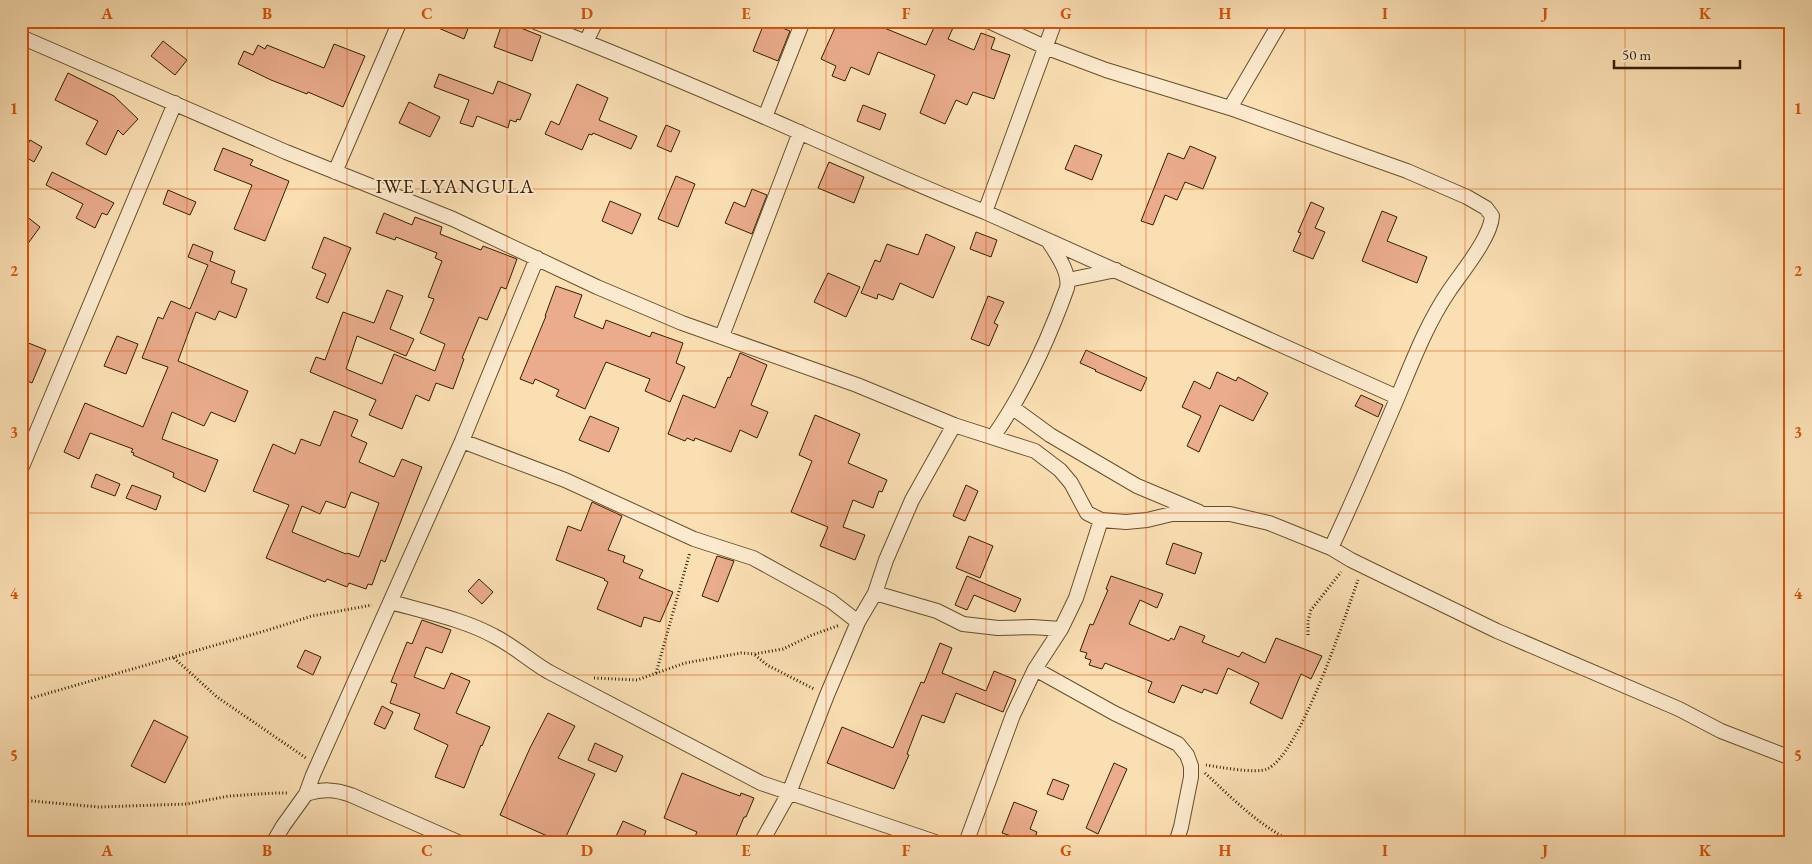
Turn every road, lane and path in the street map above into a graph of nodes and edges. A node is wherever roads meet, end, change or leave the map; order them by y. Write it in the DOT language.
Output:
graph roads {
  1 [pos="400,21"];
  2 [pos="533,21"];
  3 [pos="596,21"];
  4 [pos="804,21"];
  5 [pos="988,21"];
  6 [pos="1055,21"];
  7 [pos="1281,21"];
  8 [pos="21,37"];
  9 [pos="586,42"];
  10 [pos="1045,47"];
  11 [pos="175,102"];
  12 [pos="1230,108"];
  13 [pos="765,117"];
  14 [pos="800,132"];
  15 [pos="335,172"];
  16 [pos="985,212"];
  17 [pos="1048,242"];
  18 [pos="537,258"];
  19 [pos="1116,270"];
  20 [pos="1068,280"];
  21 [pos="722,336"];
  22 [pos="1397,397"];
  23 [pos="1012,408"];
  24 [pos="954,425"];
  25 [pos="993,437"];
  26 [pos="462,441"];
  27 [pos="21,469"];
  28 [pos="1203,513"];
  29 [pos="1101,520"];
  30 [pos="694,539"];
  31 [pos="1331,548"];
  32 [pos="1357,563"];
  33 [pos="875,592"];
  34 [pos="391,602"];
  35 [pos="858,622"];
  36 [pos="1061,629"];
  37 [pos="1308,635"];
  38 [pos="754,654"];
  39 [pos="174,657"];
  40 [pos="1035,669"];
  41 [pos="656,673"];
  42 [pos="568,681"];
  43 [pos="827,696"];
  44 [pos="21,702"];
  45 [pos="1791,758"];
  46 [pos="1191,760"];
  47 [pos="318,766"];
  48 [pos="789,793"];
  49 [pos="306,794"];
  50 [pos="21,800"];
  51 [pos="1288,841"];
  52 [pos="273,843"];
  53 [pos="460,843"];
  54 [pos="761,843"];
  55 [pos="938,843"];
  56 [pos="966,843"];
  57 [pos="1176,843"];
  58 [pos="1295,843"];
  1 -- 15 [label="street"];
  2 -- 9 [label="street"];
  3 -- 9 [label="street"];
  4 -- 13 [label="street"];
  5 -- 10 [label="street"];
  6 -- 10 [label="street"];
  7 -- 12 [label="street"];
  8 -- 11 [label="street"];
  9 -- 13 [label="street"];
  10 -- 12 [label="street"];
  10 -- 16 [label="street"];
  11 -- 15 [label="street"];
  11 -- 27 [label="street"];
  12 -- 22 [label="street"];
  13 -- 14 [label="street"];
  14 -- 16 [label="street"];
  14 -- 21 [label="street"];
  15 -- 18 [label="street"];
  16 -- 17 [label="street"];
  17 -- 19 [label="street"];
  17 -- 20 [label="street"];
  18 -- 21 [label="street"];
  18 -- 26 [label="street"];
  19 -- 20 [label="street"];
  19 -- 22 [label="street"];
  20 -- 23 [label="street"];
  21 -- 24 [label="street"];
  22 -- 31 [label="street"];
  23 -- 25 [label="street"];
  23 -- 28 [label="street"];
  24 -- 25 [label="street"];
  24 -- 33 [label="street"];
  25 -- 29 [label="street"];
  26 -- 30 [label="street"];
  26 -- 34 [label="street"];
  28 -- 29 [label="street"];
  28 -- 31 [label="street"];
  29 -- 36 [label="street"];
  30 -- 35 [label="street"];
  30 -- 41 [label="path"];
  31 -- 32 [label="street"];
  32 -- 37 [label="path"];
  32 -- 45 [label="street"];
  32 -- 46 [label="path"];
  33 -- 35 [label="street"];
  33 -- 36 [label="street"];
  34 -- 39 [label="path"];
  34 -- 42 [label="street"];
  34 -- 47 [label="street"];
  35 -- 38 [label="path"];
  35 -- 43 [label="street"];
  36 -- 40 [label="street"];
  38 -- 41 [label="path"];
  38 -- 43 [label="path"];
  39 -- 44 [label="path"];
  39 -- 47 [label="path"];
  40 -- 46 [label="street"];
  40 -- 56 [label="street"];
  41 -- 42 [label="path"];
  42 -- 48 [label="street"];
  43 -- 48 [label="street"];
  46 -- 51 [label="path"];
  46 -- 57 [label="street"];
  47 -- 49 [label="street"];
  48 -- 54 [label="street"];
  48 -- 55 [label="street"];
  49 -- 50 [label="path"];
  49 -- 52 [label="street"];
  49 -- 53 [label="street"];
  51 -- 58 [label="path"];
}
